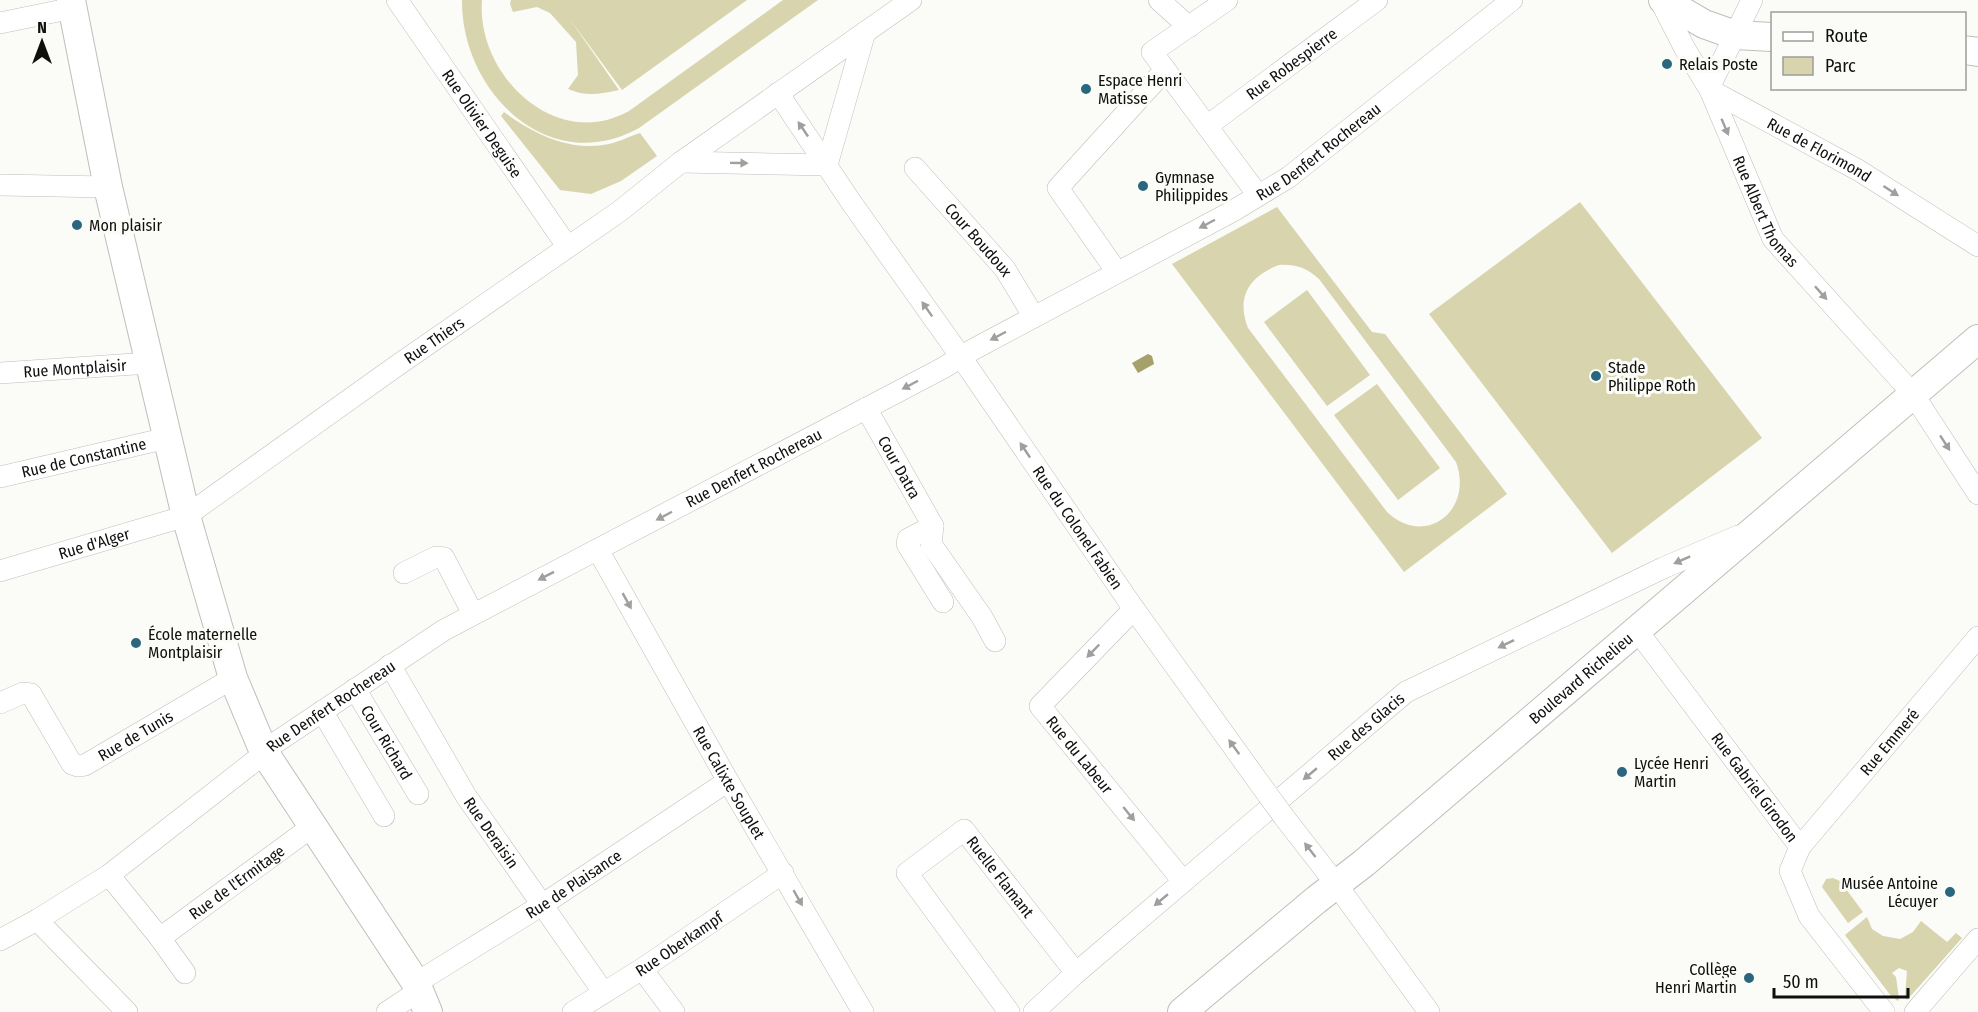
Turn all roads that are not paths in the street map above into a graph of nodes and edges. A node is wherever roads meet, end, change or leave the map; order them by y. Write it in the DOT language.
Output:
graph roads {
  1 [pos="397,0"];
  2 [pos="911,0"];
  3 [pos="1159,0"];
  4 [pos="1227,0"];
  5 [pos="1377,0"];
  6 [pos="1512,0"];
  7 [pos="1662,0"];
  8 [pos="1752,0"];
  9 [pos="72,4"];
  10 [pos="0,23"];
  11 [pos="1189,27"];
  12 [pos="865,32"];
  13 [pos="1735,35"];
  14 [pos="1771,37"];
  15 [pos="1165,70"];
  16 [pos="1710,90"];
  17 [pos="778,93"];
  18 [pos="1207,126"];
  19 [pos="681,162"];
  20 [pos="827,165"];
  21 [pos="915,168"];
  22 [pos="0,185"];
  23 [pos="108,187"];
  24 [pos="1257,195"];
  25 [pos="567,246"];
  26 [pos="1978,246"];
  27 [pos="1117,272"];
  28 [pos="1034,317"];
  29 [pos="1978,339"];
  30 [pos="962,357"];
  31 [pos="150,363"];
  32 [pos="0,373"];
  33 [pos="1913,394"];
  34 [pos="866,408"];
  35 [pos="167,438"];
  36 [pos="0,477"];
  37 [pos="1978,494"];
  38 [pos="186,516"];
  39 [pos="933,526"];
  40 [pos="1755,528"];
  41 [pos="598,550"];
  42 [pos="0,571"];
  43 [pos="404,573"];
  44 [pos="944,602"];
  45 [pos="1134,609"];
  46 [pos="473,614"];
  47 [pos="1636,629"];
  48 [pos="1978,637"];
  49 [pos="995,640"];
  50 [pos="390,665"];
  51 [pos="233,678"];
  52 [pos="355,689"];
  53 [pos="0,703"];
  54 [pos="322,711"];
  55 [pos="264,752"];
  56 [pos="728,781"];
  57 [pos="418,794"];
  58 [pos="384,816"];
  59 [pos="313,826"];
  60 [pos="1800,847"];
  61 [pos="783,873"];
  62 [pos="110,875"];
  63 [pos="1184,881"];
  64 [pos="1336,884"];
  65 [pos="542,905"];
  66 [pos="37,920"];
  67 [pos="160,938"];
  68 [pos="1978,939"];
  69 [pos="0,940"];
  70 [pos="642,969"];
  71 [pos="185,973"];
  72 [pos="1076,973"];
  73 [pos="604,993"];
  74 [pos="421,995"];
  75 [pos="1926,1008"];
  76 [pos="127,1012"];
  77 [pos="387,1012"];
  78 [pos="573,1012"];
  79 [pos="674,1012"];
  80 [pos="863,1012"];
  81 [pos="1009,1012"];
  82 [pos="1034,1012"];
  83 [pos="1182,1012"];
  84 [pos="1429,1012"];
  85 [pos="1884,1012"];
  1 -- 25 [label="street, Rue Olivier Deguise"];
  2 -- 12 [label="street"];
  3 -- 11 [label="street"];
  4 -- 11 [label="street"];
  5 -- 18 [label="street, Rue Robespierre"];
  6 -- 24 [label="street, Rue Denfert Rochereau"];
  7 -- 13 [label="main road"];
  7 -- 16 [label="street, Rue Albert Thomas"];
  8 -- 13 [label="street"];
  9 -- 10 [label="street"];
  9 -- 23 [label="main road"];
  11 -- 15 [label="street"];
  12 -- 17 [label="street, Rue Thiers"];
  12 -- 20 [label="street"];
  13 -- 14 [label="main road"];
  13 -- 16 [label="street"];
  15 -- 18 [label="street"];
  15 -- 27 [label="street"];
  16 -- 26 [label="street, Rue de Florimond, one-way"];
  16 -- 33 [label="street, Rue Albert Thomas, one-way"];
  17 -- 19 [label="street, Rue Thiers"];
  20 -- 17 [label="street, Rue du Colonel Fabien, one-way"];
  18 -- 24 [label="street"];
  19 -- 20 [label="street, one-way"];
  19 -- 25 [label="street, Rue Thiers"];
  30 -- 20 [label="street, Rue du Colonel Fabien, one-way"];
  21 -- 28 [label="street, Cour Boudoux"];
  22 -- 23 [label="street"];
  23 -- 31 [label="main road"];
  24 -- 27 [label="street, Rue Denfert Rochereau, one-way"];
  25 -- 38 [label="street, Rue Thiers"];
  27 -- 28 [label="street, Rue Denfert Rochereau"];
  28 -- 30 [label="street, Rue Denfert Rochereau, one-way"];
  29 -- 33 [label="main road, Boulevard Richelieu"];
  30 -- 34 [label="street, Rue Denfert Rochereau, one-way"];
  45 -- 30 [label="street, Rue du Colonel Fabien, one-way"];
  31 -- 32 [label="street, Rue Montplaisir"];
  31 -- 35 [label="main road"];
  33 -- 37 [label="street, Rue Albert Thomas, one-way"];
  33 -- 40 [label="main road, Boulevard Richelieu"];
  34 -- 39 [label="street, Cour Datra"];
  34 -- 41 [label="street, Rue Denfert Rochereau, one-way"];
  35 -- 36 [label="street, Rue de Constantine"];
  35 -- 38 [label="main road"];
  38 -- 42 [label="street, Rue d'Alger"];
  38 -- 51 [label="main road"];
  39 -- 44 [label="street"];
  39 -- 49 [label="street, Cour Datra"];
  40 -- 47 [label="main road, Boulevard Richelieu"];
  40 -- 63 [label="street, Rue des Glacis, one-way"];
  41 -- 46 [label="street, Rue Denfert Rochereau, one-way"];
  41 -- 56 [label="street, Rue Calixte Souplet, one-way"];
  43 -- 46 [label="street"];
  45 -- 63 [label="street, Rue du Labeur, one-way"];
  64 -- 45 [label="street, Rue du Colonel Fabien, one-way, bridge"];
  46 -- 50 [label="street, Rue Denfert Rochereau"];
  47 -- 60 [label="street, Rue Gabriel Girodon"];
  47 -- 64 [label="main road, Boulevard Richelieu"];
  48 -- 60 [label="street, Rue Emmeré"];
  50 -- 52 [label="street, Rue Denfert Rochereau"];
  50 -- 65 [label="street, Rue Deraisin"];
  51 -- 53 [label="street, Rue de Tunis"];
  51 -- 55 [label="main road"];
  52 -- 54 [label="street, Rue Denfert Rochereau"];
  52 -- 57 [label="street, Cour Richard"];
  54 -- 55 [label="street, Rue Denfert Rochereau"];
  54 -- 58 [label="street"];
  55 -- 59 [label="main road"];
  55 -- 62 [label="street, Rue Denfert Rochereau"];
  56 -- 61 [label="street, Rue Calixte Souplet"];
  56 -- 65 [label="street, Rue de Plaisance"];
  59 -- 67 [label="street, Rue de l'Ermitage"];
  59 -- 74 [label="main road"];
  60 -- 85 [label="street, Rue Gabriel Girodon"];
  61 -- 70 [label="street, Rue Oberkampf"];
  61 -- 80 [label="street, Rue Calixte Souplet, one-way"];
  62 -- 66 [label="street, Rue Denfert Rochereau"];
  62 -- 67 [label="street"];
  63 -- 72 [label="street, Rue des Glacis, one-way"];
  64 -- 83 [label="main road, Boulevard Richelieu"];
  64 -- 84 [label="street, Rue du Colonel Fabien"];
  65 -- 73 [label="street, Rue Deraisin"];
  65 -- 74 [label="street, Rue de Plaisance"];
  66 -- 69 [label="street, Rue Denfert Rochereau"];
  66 -- 76 [label="street"];
  67 -- 71 [label="street"];
  68 -- 75 [label="street"];
  70 -- 73 [label="street, Rue Oberkampf"];
  70 -- 79 [label="street"];
  72 -- 81 [label="street, Ruelle Flamant"];
  72 -- 82 [label="street, Rue des Glacis"];
  73 -- 78 [label="street, Rue Oberkampf"];
  74 -- 77 [label="street, Rue de Plaisance"];
}
